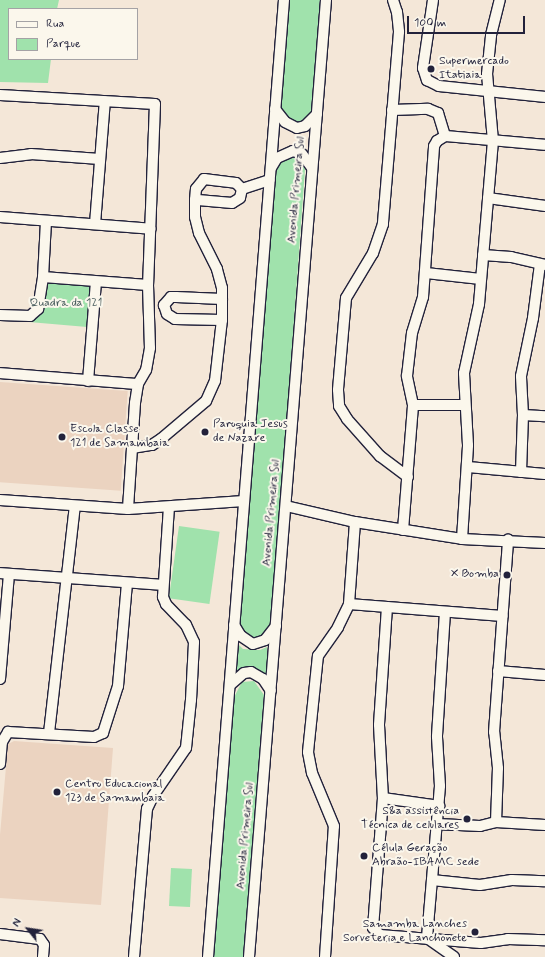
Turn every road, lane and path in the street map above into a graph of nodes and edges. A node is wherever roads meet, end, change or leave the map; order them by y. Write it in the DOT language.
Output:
graph roads {
  1 [pos="284,0"];
  2 [pos="326,0"];
  3 [pos="393,0"];
  4 [pos="433,0"];
  5 [pos="500,0"];
  6 [pos="488,91"];
  7 [pos="0,95"];
  8 [pos="545,96"];
  9 [pos="105,101"];
  10 [pos="275,109"];
  11 [pos="392,110"];
  12 [pos="317,114"];
  13 [pos="445,136"];
  14 [pos="493,140"];
  15 [pos="545,145"];
  16 [pos="0,158"];
  17 [pos="100,159"];
  18 [pos="312,168"];
  19 [pos="270,169"];
  20 [pos="270,180"];
  21 [pos="242,189"];
  22 [pos="488,198"];
  23 [pos="195,200"];
  24 [pos="545,206"];
  25 [pos="0,217"];
  26 [pos="46,221"];
  27 [pos="96,224"];
  28 [pos="151,229"];
  29 [pos="483,255"];
  30 [pos="542,265"];
  31 [pos="426,273"];
  32 [pos="43,277"];
  33 [pos="481,279"];
  34 [pos="96,282"];
  35 [pos="148,285"];
  36 [pos="222,299"];
  37 [pos="0,315"];
  38 [pos="222,320"];
  39 [pos="0,373"];
  40 [pos="88,381"];
  41 [pos="138,384"];
  42 [pos="414,405"];
  43 [pos="464,405"];
  44 [pos="523,415"];
  45 [pos="545,416"];
  46 [pos="132,448"];
  47 [pos="468,467"];
  48 [pos="521,472"];
  49 [pos="545,474"];
  50 [pos="408,477"];
  51 [pos="0,500"];
  52 [pos="244,501"];
  53 [pos="74,506"];
  54 [pos="286,506"];
  55 [pos="169,507"];
  56 [pos="128,509"];
  57 [pos="355,522"];
  58 [pos="403,530"];
  59 [pos="462,538"];
  60 [pos="508,540"];
  61 [pos="545,543"];
  62 [pos="4,574"];
  63 [pos="68,580"];
  64 [pos="128,583"];
  65 [pos="163,585"];
  66 [pos="349,604"];
  67 [pos="387,607"];
  68 [pos="445,612"];
  69 [pos="503,616"];
  70 [pos="234,625"];
  71 [pos="276,626"];
  72 [pos="2,627"];
  73 [pos="498,671"];
  74 [pos="545,675"];
  75 [pos="0,679"];
  76 [pos="230,685"];
  77 [pos="272,691"];
  78 [pos="50,733"];
  79 [pos="0,764"];
  80 [pos="383,798"];
  81 [pos="439,806"];
  82 [pos="496,822"];
  83 [pos="437,824"];
  84 [pos="545,825"];
  85 [pos="432,880"];
  86 [pos="545,881"];
  87 [pos="0,934"];
  88 [pos="427,938"];
  89 [pos="545,940"];
  90 [pos="43,957"];
  91 [pos="134,957"];
  92 [pos="208,957"];
  93 [pos="249,957"];
  94 [pos="325,957"];
  95 [pos="454,957"];
  1 -- 10 [label="street"];
  2 -- 12 [label="street, Avenida Primeira Sul"];
  3 -- 11 [label="street"];
  4 -- 6 [label="street"];
  5 -- 6 [label="street"];
  6 -- 8 [label="street"];
  6 -- 14 [label="street"];
  7 -- 9 [label="street"];
  9 -- 17 [label="street"];
  9 -- 28 [label="street"];
  10 -- 12 [label="street"];
  10 -- 19 [label="street"];
  11 -- 13 [label="street"];
  11 -- 50 [label="street"];
  12 -- 18 [label="street, Avenida Primeira Sul"];
  13 -- 14 [label="street"];
  13 -- 31 [label="street"];
  14 -- 15 [label="street"];
  14 -- 22 [label="street"];
  16 -- 17 [label="street"];
  17 -- 27 [label="street"];
  18 -- 19 [label="street"];
  18 -- 54 [label="street, Avenida Primeira Sul"];
  19 -- 20 [label="street"];
  20 -- 21 [label="street"];
  20 -- 52 [label="street"];
  21 -- 23 [label="street"];
  21 -- 23 [label="street"];
  22 -- 24 [label="street"];
  22 -- 29 [label="street"];
  23 -- 36 [label="street"];
  25 -- 26 [label="street"];
  26 -- 27 [label="street"];
  26 -- 32 [label="street"];
  27 -- 28 [label="street"];
  28 -- 35 [label="street"];
  29 -- 30 [label="street"];
  29 -- 33 [label="street"];
  30 -- 44 [label="street"];
  31 -- 33 [label="street"];
  31 -- 42 [label="street"];
  32 -- 34 [label="street"];
  32 -- 37 [label="street"];
  33 -- 43 [label="street"];
  34 -- 35 [label="street"];
  34 -- 40 [label="street"];
  35 -- 41 [label="street"];
  36 -- 38 [label="street"];
  36 -- 38 [label="street"];
  38 -- 46 [label="street"];
  39 -- 40 [label="street"];
  40 -- 41 [label="street"];
  41 -- 46 [label="street"];
  42 -- 43 [label="street"];
  42 -- 50 [label="street"];
  43 -- 47 [label="street"];
  44 -- 45 [label="street"];
  44 -- 48 [label="street"];
  46 -- 56 [label="street"];
  47 -- 48 [label="street"];
  47 -- 59 [label="street"];
  48 -- 49 [label="street"];
  50 -- 58 [label="street"];
  51 -- 53 [label="street"];
  52 -- 55 [label="street"];
  52 -- 70 [label="street"];
  53 -- 56 [label="street"];
  53 -- 63 [label="street"];
  54 -- 57 [label="street"];
  54 -- 71 [label="street, Avenida Primeira Sul"];
  55 -- 56 [label="street"];
  55 -- 65 [label="street"];
  57 -- 58 [label="street"];
  57 -- 66 [label="street"];
  58 -- 59 [label="street"];
  59 -- 60 [label="street"];
  60 -- 61 [label="street"];
  60 -- 69 [label="street"];
  62 -- 63 [label="street"];
  62 -- 72 [label="street"];
  63 -- 64 [label="street"];
  63 -- 78 [label="street"];
  64 -- 65 [label="street"];
  64 -- 78 [label="street"];
  65 -- 91 [label="street"];
  66 -- 67 [label="street"];
  66 -- 94 [label="street"];
  67 -- 68 [label="street"];
  67 -- 80 [label="street"];
  68 -- 69 [label="street"];
  68 -- 81 [label="street"];
  69 -- 73 [label="street"];
  70 -- 71 [label="street"];
  70 -- 76 [label="street"];
  71 -- 77 [label="street, Avenida Primeira Sul"];
  72 -- 75 [label="street"];
  73 -- 74 [label="street"];
  73 -- 82 [label="street"];
  76 -- 77 [label="street"];
  76 -- 92 [label="street"];
  77 -- 93 [label="street, Avenida Primeira Sul"];
  78 -- 79 [label="street"];
  80 -- 81 [label="street"];
  80 -- 88 [label="street"];
  81 -- 83 [label="street"];
  82 -- 83 [label="street"];
  82 -- 84 [label="street"];
  83 -- 85 [label="street"];
  85 -- 86 [label="street"];
  85 -- 88 [label="street"];
  87 -- 90 [label="street"];
  88 -- 89 [label="street"];
  88 -- 95 [label="street"];
}
